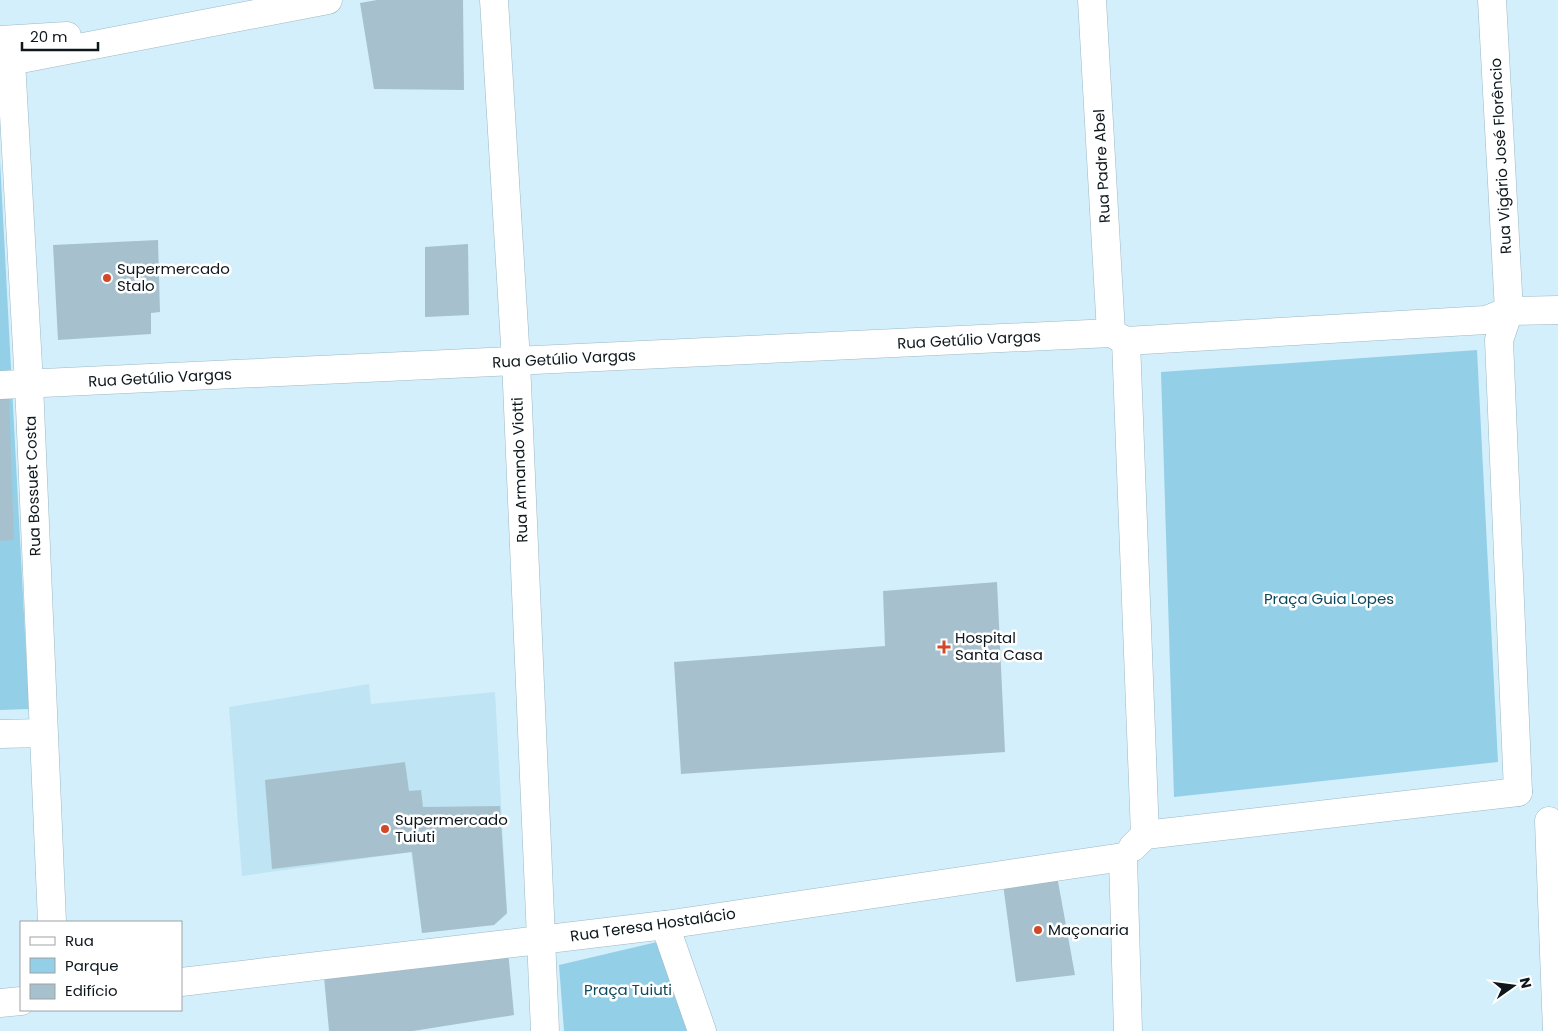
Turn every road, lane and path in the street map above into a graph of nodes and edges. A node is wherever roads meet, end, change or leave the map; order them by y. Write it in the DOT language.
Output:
graph roads {
  1 [pos="328,0"];
  2 [pos="494,0"];
  3 [pos="1092,0"];
  4 [pos="1492,0"];
  5 [pos="3,55"];
  6 [pos="1558,310"];
  7 [pos="1498,324"];
  8 [pos="1119,337"];
  9 [pos="516,361"];
  10 [pos="29,384"];
  11 [pos="0,385"];
  12 [pos="43,733"];
  13 [pos="0,734"];
  14 [pos="1518,792"];
  15 [pos="1554,822"];
  16 [pos="1145,834"];
  17 [pos="1123,857"];
  18 [pos="52,921"];
  19 [pos="665,925"];
  20 [pos="540,940"];
  21 [pos="182,982"];
  22 [pos="20,1001"];
  23 [pos="0,1003"];
  24 [pos="545,1031"];
  25 [pos="702,1031"];
  26 [pos="1128,1031"];
  27 [pos="1557,1031"];
  1 -- 5 [label="street"];
  2 -- 9 [label="street, Rua Armando Viotti"];
  3 -- 8 [label="street, Rua Padre Abel"];
  4 -- 7 [label="street, Rua Vigário José Florêncio"];
  5 -- 10 [label="street, Rua Bossuet Costa"];
  6 -- 7 [label="street"];
  7 -- 8 [label="street"];
  7 -- 14 [label="street"];
  8 -- 9 [label="street, Rua Getúlio Vargas"];
  8 -- 16 [label="street"];
  9 -- 10 [label="street, Rua Getúlio Vargas"];
  9 -- 20 [label="street, Rua Armando Viotti"];
  10 -- 11 [label="street, Rua Getúlio Vargas"];
  10 -- 12 [label="street, Rua Bossuet Costa"];
  12 -- 13 [label="street"];
  12 -- 18 [label="street, Rua Bossuet Costa"];
  14 -- 15 [label="street"];
  14 -- 16 [label="street"];
  15 -- 27 [label="street"];
  16 -- 17 [label="street"];
  17 -- 19 [label="street, Rua Teresa Hostalácio"];
  17 -- 26 [label="street"];
  19 -- 20 [label="street, Rua Teresa Hostalácio"];
  19 -- 25 [label="street"];
  20 -- 21 [label="street, Rua Teresa Hostalácio"];
  20 -- 24 [label="street"];
  22 -- 23 [label="street"];
}
